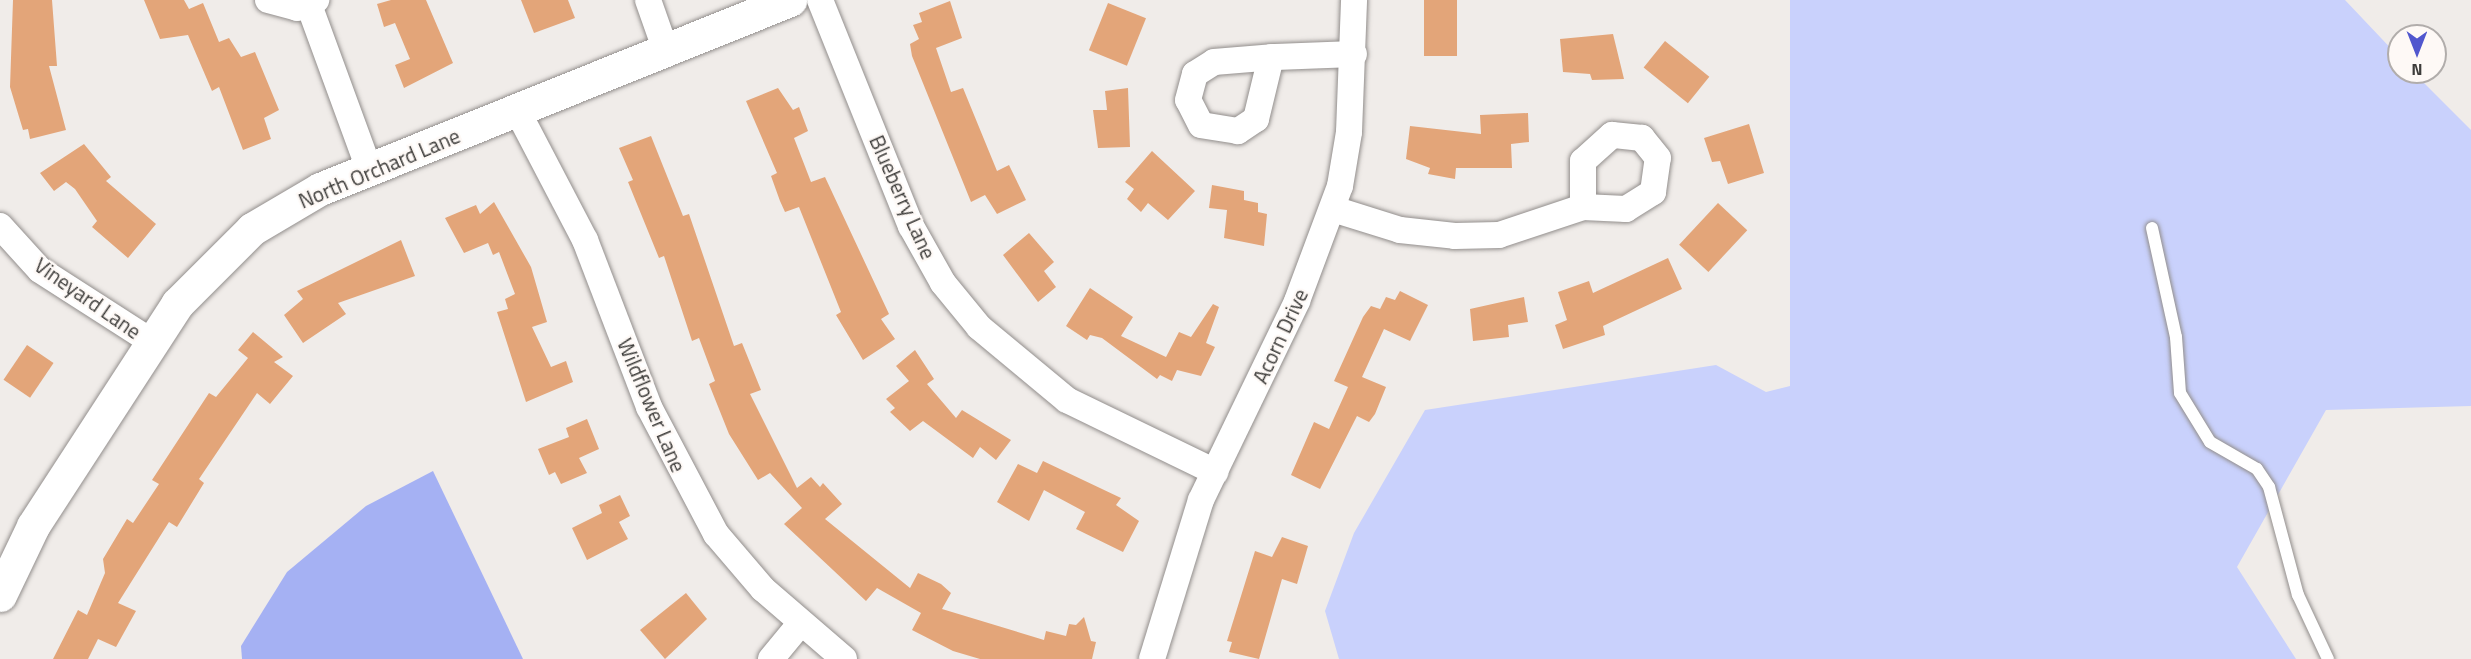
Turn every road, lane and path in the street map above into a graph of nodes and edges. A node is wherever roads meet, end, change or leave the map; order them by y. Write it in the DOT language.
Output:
graph roads {
  1 [pos="268,0"];
  2 [pos="648,0"];
  3 [pos="790,0"];
  4 [pos="820,0"];
  5 [pos="1354,0"];
  6 [pos="312,2"];
  7 [pos="666,51"];
  8 [pos="1354,54"];
  9 [pos="1271,57"];
  10 [pos="517,110"];
  11 [pos="369,169"];
  12 [pos="1583,207"];
  13 [pos="1333,209"];
  14 [pos="0,226"];
  15 [pos="2152,228"];
  16 [pos="152,342"];
  17 [pos="1215,472"];
  18 [pos="0,595"];
  19 [pos="800,624"];
  20 [pos="771,659"];
  21 [pos="844,659"];
  22 [pos="1152,659"];
  23 [pos="2328,659"];
  1 -- 6 [label="street"];
  2 -- 7 [label="street"];
  3 -- 7 [label="street, North Orchard Lane"];
  4 -- 17 [label="street, Blueberry Lane"];
  5 -- 8 [label="street, Acorn Drive"];
  6 -- 11 [label="street"];
  7 -- 10 [label="street, North Orchard Lane"];
  8 -- 9 [label="street"];
  8 -- 13 [label="street, Acorn Drive"];
  10 -- 11 [label="street, North Orchard Lane"];
  10 -- 19 [label="street, Wildflower Lane"];
  11 -- 16 [label="street, North Orchard Lane"];
  12 -- 12 [label="street"];
  12 -- 13 [label="street"];
  13 -- 17 [label="street, Acorn Drive"];
  14 -- 16 [label="street, Vineyard Lane"];
  15 -- 23 [label="lane"];
  16 -- 18 [label="street, North Orchard Lane"];
  17 -- 22 [label="street, Acorn Drive"];
  19 -- 20 [label="street"];
  19 -- 21 [label="street, Wildflower Lane"];
}
